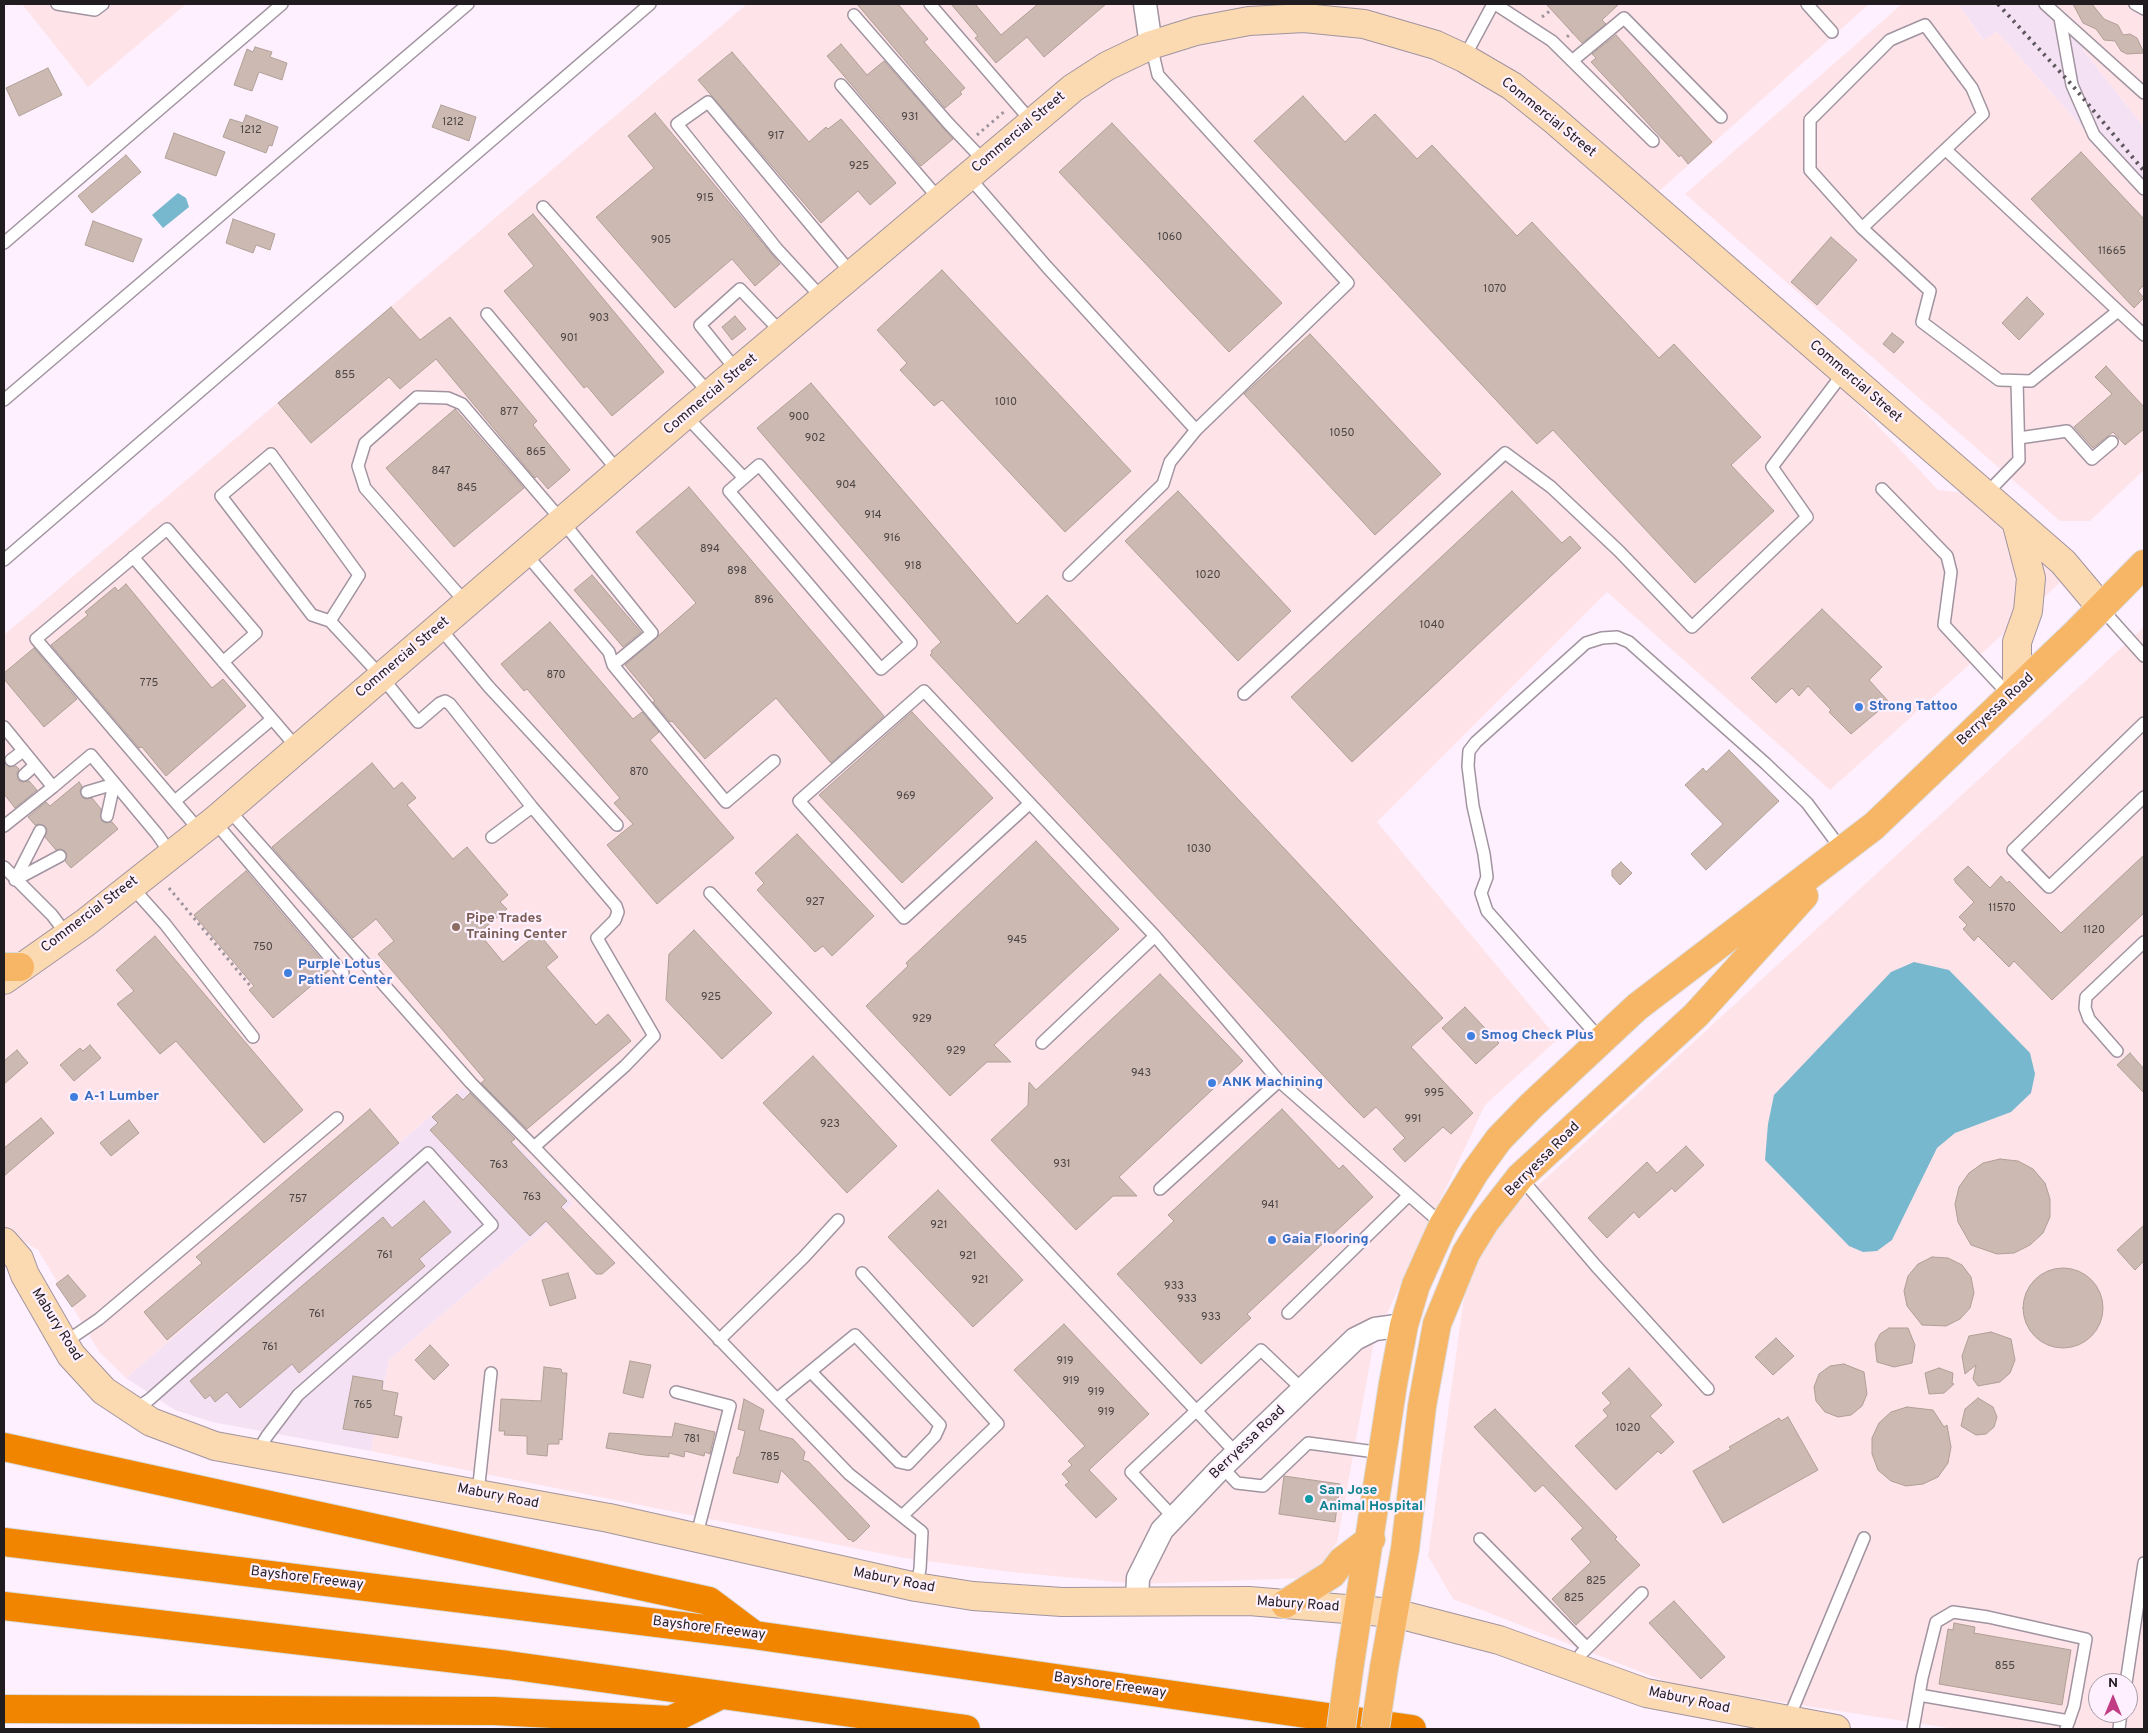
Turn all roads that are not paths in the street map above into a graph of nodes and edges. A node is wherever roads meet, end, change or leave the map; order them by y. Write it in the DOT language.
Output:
graph roads {
  1 [pos="57,4"];
  2 [pos="103,4"];
  3 [pos="282,4"];
  4 [pos="468,4"];
  5 [pos="650,4"];
  6 [pos="930,4"];
  7 [pos="1145,4"];
  8 [pos="1494,4"];
  9 [pos="1807,4"];
  10 [pos="2045,4"];
  11 [pos="2135,4"];
  12 [pos="2144,9"];
  13 [pos="854,14"];
  14 [pos="2060,18"];
  15 [pos="1832,32"];
  16 [pos="1151,45"];
  17 [pos="1464,58"];
  18 [pos="1572,61"];
  19 [pos="841,85"];
  20 [pos="2144,93"];
  21 [pos="1024,113"];
  22 [pos="1721,117"];
  23 [pos="1653,141"];
  24 [pos="1946,150"];
  25 [pos="974,160"];
  26 [pos="2144,189"];
  27 [pos="940,200"];
  28 [pos="543,207"];
  29 [pos="1862,228"];
  30 [pos="4,243"];
  31 [pos="852,274"];
  32 [pos="823,299"];
  33 [pos="2118,311"];
  34 [pos="487,314"];
  35 [pos="783,334"];
  36 [pos="2144,335"];
  37 [pos="737,372"];
  38 [pos="1844,372"];
  39 [pos="2017,381"];
  40 [pos="710,394"];
  41 [pos="4,400"];
  42 [pos="685,415"];
  43 [pos="1196,430"];
  44 [pos="2019,438"];
  45 [pos="2112,442"];
  46 [pos="619,473"];
  47 [pos="744,478"];
  48 [pos="1882,489"];
  49 [pos="1984,495"];
  50 [pos="563,522"];
  51 [pos="2016,522"];
  52 [pos="525,553"];
  53 [pos="133,557"];
  54 [pos="4,560"];
  55 [pos="2144,564"];
  56 [pos="1069,575"];
  57 [pos="466,604"];
  58 [pos="2100,606"];
  59 [pos="330,621"];
  60 [pos="439,627"];
  61 [pos="2144,656"];
  62 [pos="223,662"];
  63 [pos="612,666"];
  64 [pos="381,676"];
  65 [pos="2014,692"];
  66 [pos="1244,694"];
  67 [pos="272,719"];
  68 [pos="2144,723"];
  69 [pos="6,734"];
  70 [pos="298,749"];
  71 [pos="23,751"];
  72 [pos="11,760"];
  73 [pos="774,761"];
  74 [pos="35,765"];
  75 [pos="24,775"];
  76 [pos="114,784"];
  77 [pos="53,788"];
  78 [pos="87,792"];
  79 [pos="2144,797"];
  80 [pos="175,801"];
  81 [pos="1029,804"];
  82 [pos="532,807"];
  83 [pos="107,816"];
  84 [pos="214,820"];
  85 [pos="617,825"];
  86 [pos="4,826"];
  87 [pos="40,831"];
  88 [pos="492,837"];
  89 [pos="1843,852"];
  90 [pos="171,854"];
  91 [pos="60,856"];
  92 [pos="4,867"];
  93 [pos="15,880"];
  94 [pos="131,886"];
  95 [pos="710,894"];
  96 [pos="67,935"];
  97 [pos="1155,936"];
  98 [pos="2144,942"];
  99 [pos="9,971"];
  100 [pos="343,974"];
  101 [pos="253,1037"];
  102 [pos="1601,1040"];
  103 [pos="1042,1044"];
  104 [pos="2117,1051"];
  105 [pos="1279,1081"];
  106 [pos="337,1118"];
  107 [pos="534,1147"];
  108 [pos="1520,1177"];
  109 [pos="1160,1189"];
  110 [pos="1408,1196"];
  111 [pos="838,1220"];
  112 [pos="1443,1225"];
  113 [pos="4,1242"];
  114 [pos="14,1270"];
  115 [pos="862,1273"];
  116 [pos="1288,1313"];
  117 [pos="1404,1325"];
  118 [pos="719,1340"];
  119 [pos="64,1343"];
  120 [pos="811,1372"];
  121 [pos="491,1373"];
  122 [pos="1708,1389"];
  123 [pos="1303,1390"];
  124 [pos="676,1392"];
  125 [pos="777,1400"];
  126 [pos="1196,1410"];
  127 [pos="132,1412"];
  128 [pos="4,1447"];
  129 [pos="1383,1453"];
  130 [pos="256,1454"];
  131 [pos="1229,1460"];
  132 [pos="478,1493"];
  133 [pos="902,1516"];
  134 [pos="1174,1518"];
  135 [pos="696,1538"];
  136 [pos="1864,1538"];
  137 [pos="1371,1539"];
  138 [pos="1480,1539"];
  139 [pos="4,1542"];
  140 [pos="2144,1563"];
  141 [pos="916,1587"];
  142 [pos="1642,1593"];
  143 [pos="1136,1602"];
  144 [pos="1285,1604"];
  145 [pos="4,1606"];
  146 [pos="1360,1609"];
  147 [pos="1394,1613"];
  148 [pos="754,1635"];
  149 [pos="1578,1657"];
  150 [pos="2128,1673"];
  151 [pos="721,1695"];
  152 [pos="1919,1695"];
  153 [pos="4,1709"];
  154 [pos="1788,1721"];
  155 [pos="2068,1725"];
  156 [pos="966,1729"];
  157 [pos="1341,1729"];
  158 [pos="1375,1729"];
  159 [pos="1412,1729"];
  160 [pos="1836,1729"];
  161 [pos="1913,1729"];
  1 -- 2 [label="lane"];
  3 -- 30 [label="lane"];
  4 -- 41 [label="lane"];
  5 -- 54 [label="lane"];
  6 -- 21 [label="lane"];
  7 -- 16 [label="street"];
  8 -- 17 [label="lane"];
  8 -- 18 [label="lane"];
  9 -- 15 [label="lane"];
  10 -- 14 [label="lane"];
  11 -- 12 [label="lane"];
  13 -- 25 [label="lane"];
  14 -- 20 [label="lane"];
  14 -- 26 [label="lane"];
  16 -- 17 [label="main road, Commercial Street"];
  16 -- 21 [label="main road, Commercial Street"];
  16 -- 43 [label="lane"];
  17 -- 38 [label="main road, Commercial Street"];
  18 -- 22 [label="lane"];
  18 -- 23 [label="lane"];
  19 -- 27 [label="lane"];
  21 -- 25 [label="main road, Commercial Street"];
  24 -- 29 [label="lane"];
  24 -- 29 [label="lane"];
  24 -- 33 [label="lane"];
  25 -- 27 [label="main road, Commercial Street"];
  25 -- 43 [label="lane"];
  27 -- 31 [label="main road, Commercial Street"];
  28 -- 40 [label="lane"];
  29 -- 39 [label="lane"];
  31 -- 32 [label="main road, Commercial Street"];
  31 -- 32 [label="lane"];
  32 -- 35 [label="main road, Commercial Street"];
  33 -- 36 [label="lane"];
  33 -- 39 [label="lane"];
  34 -- 46 [label="lane"];
  35 -- 37 [label="main road, Commercial Street"];
  35 -- 37 [label="lane"];
  37 -- 40 [label="main road, Commercial Street"];
  38 -- 49 [label="main road, Commercial Street"];
  38 -- 66 [label="lane"];
  39 -- 44 [label="lane"];
  40 -- 42 [label="main road, Commercial Street"];
  42 -- 46 [label="main road, Commercial Street"];
  42 -- 47 [label="lane"];
  43 -- 56 [label="lane"];
  44 -- 45 [label="lane"];
  44 -- 49 [label="lane"];
  46 -- 50 [label="main road, Commercial Street"];
  47 -- 47 [label="lane"];
  48 -- 65 [label="lane"];
  49 -- 51 [label="main road, Commercial Street"];
  50 -- 52 [label="main road, Commercial Street"];
  50 -- 57 [label="lane"];
  50 -- 63 [label="lane"];
  51 -- 58 [label="main road, Commercial Street"];
  51 -- 65 [label="main road"];
  52 -- 57 [label="main road, Commercial Street"];
  52 -- 63 [label="lane"];
  53 -- 62 [label="lane"];
  53 -- 62 [label="lane"];
  53 -- 80 [label="lane"];
  55 -- 58 [label="main road, Berryessa Road"];
  57 -- 60 [label="main road, Commercial Street"];
  58 -- 61 [label="lane"];
  58 -- 65 [label="main road, Berryessa Road"];
  59 -- 59 [label="lane"];
  59 -- 64 [label="lane"];
  60 -- 64 [label="main road, Commercial Street"];
  60 -- 85 [label="lane"];
  62 -- 67 [label="lane"];
  63 -- 73 [label="lane"];
  64 -- 70 [label="main road, Commercial Street"];
  64 -- 82 [label="lane"];
  65 -- 89 [label="main road, Berryessa Road"];
  67 -- 70 [label="lane"];
  67 -- 80 [label="lane"];
  68 -- 79 [label="lane"];
  69 -- 71 [label="lane"];
  70 -- 84 [label="main road, Commercial Street"];
  71 -- 72 [label="lane"];
  71 -- 74 [label="lane"];
  74 -- 75 [label="lane"];
  74 -- 77 [label="lane"];
  76 -- 77 [label="lane"];
  76 -- 78 [label="lane"];
  76 -- 83 [label="lane"];
  76 -- 90 [label="lane"];
  77 -- 86 [label="lane"];
  80 -- 84 [label="lane"];
  81 -- 81 [label="lane"];
  81 -- 97 [label="lane"];
  82 -- 88 [label="lane"];
  82 -- 107 [label="lane"];
  84 -- 90 [label="main road, Commercial Street"];
  84 -- 100 [label="lane"];
  84 -- 107 [label="lane"];
  87 -- 93 [label="lane"];
  89 -- 102 [label="main road, Berryessa Road"];
  89 -- 102 [label="lane"];
  89 -- 108 [label="main road, Berryessa Road"];
  90 -- 94 [label="main road, Commercial Street"];
  91 -- 93 [label="lane"];
  92 -- 93 [label="lane"];
  93 -- 96 [label="lane"];
  94 -- 96 [label="main road, Commercial Street"];
  94 -- 101 [label="lane"];
  95 -- 126 [label="lane"];
  96 -- 99 [label="main road, Commercial Street"];
  97 -- 103 [label="lane"];
  97 -- 105 [label="lane"];
  98 -- 104 [label="lane"];
  102 -- 112 [label="main road, Berryessa Road"];
  105 -- 109 [label="lane"];
  105 -- 110 [label="lane"];
  106 -- 119 [label="lane"];
  107 -- 118 [label="lane"];
  108 -- 122 [label="lane"];
  108 -- 147 [label="main road, Berryessa Road"];
  110 -- 112 [label="lane"];
  110 -- 116 [label="lane"];
  111 -- 118 [label="lane"];
  112 -- 117 [label="main road, Berryessa Road"];
  113 -- 114 [label="main road, Mabury Road"];
  114 -- 119 [label="main road, Mabury Road"];
  115 -- 133 [label="lane"];
  117 -- 123 [label="street, Berryessa Road"];
  117 -- 129 [label="main road, Berryessa Road"];
  118 -- 125 [label="lane"];
  119 -- 127 [label="main road, Mabury Road"];
  120 -- 120 [label="lane"];
  120 -- 125 [label="lane"];
  121 -- 132 [label="lane"];
  123 -- 126 [label="lane"];
  123 -- 131 [label="street, Berryessa Road"];
  124 -- 135 [label="lane"];
  125 -- 133 [label="lane"];
  126 -- 131 [label="lane"];
  126 -- 134 [label="lane"];
  127 -- 130 [label="main road, Mabury Road"];
  127 -- 130 [label="lane"];
  128 -- 148 [label="highway"];
  129 -- 131 [label="lane"];
  129 -- 137 [label="main road, Berryessa Road"];
  130 -- 132 [label="main road, Mabury Road"];
  131 -- 134 [label="street, Berryessa Road"];
  132 -- 135 [label="main road, Mabury Road"];
  133 -- 141 [label="lane"];
  134 -- 143 [label="street, Berryessa Road"];
  135 -- 141 [label="main road, Mabury Road"];
  136 -- 154 [label="lane"];
  137 -- 144 [label="main road"];
  137 -- 146 [label="main road, Berryessa Road"];
  138 -- 149 [label="lane"];
  139 -- 148 [label="highway, Bayshore Freeway"];
  140 -- 150 [label="lane"];
  141 -- 143 [label="main road, Mabury Road"];
  142 -- 149 [label="lane"];
  143 -- 144 [label="main road, Mabury Road"];
  144 -- 146 [label="main road, Mabury Road"];
  145 -- 151 [label="highway"];
  146 -- 147 [label="main road, Mabury Road"];
  146 -- 157 [label="main road, Berryessa Road, bridge"];
  147 -- 149 [label="main road, Mabury Road"];
  147 -- 158 [label="main road, Berryessa Road, bridge"];
  148 -- 159 [label="highway, Bayshore Freeway"];
  149 -- 154 [label="main road, Mabury Road"];
  151 -- 153 [label="highway"];
  151 -- 156 [label="highway"];
  152 -- 155 [label="lane"];
  152 -- 155 [label="lane"];
  152 -- 161 [label="lane"];
  154 -- 160 [label="main road, Mabury Road"];
}
